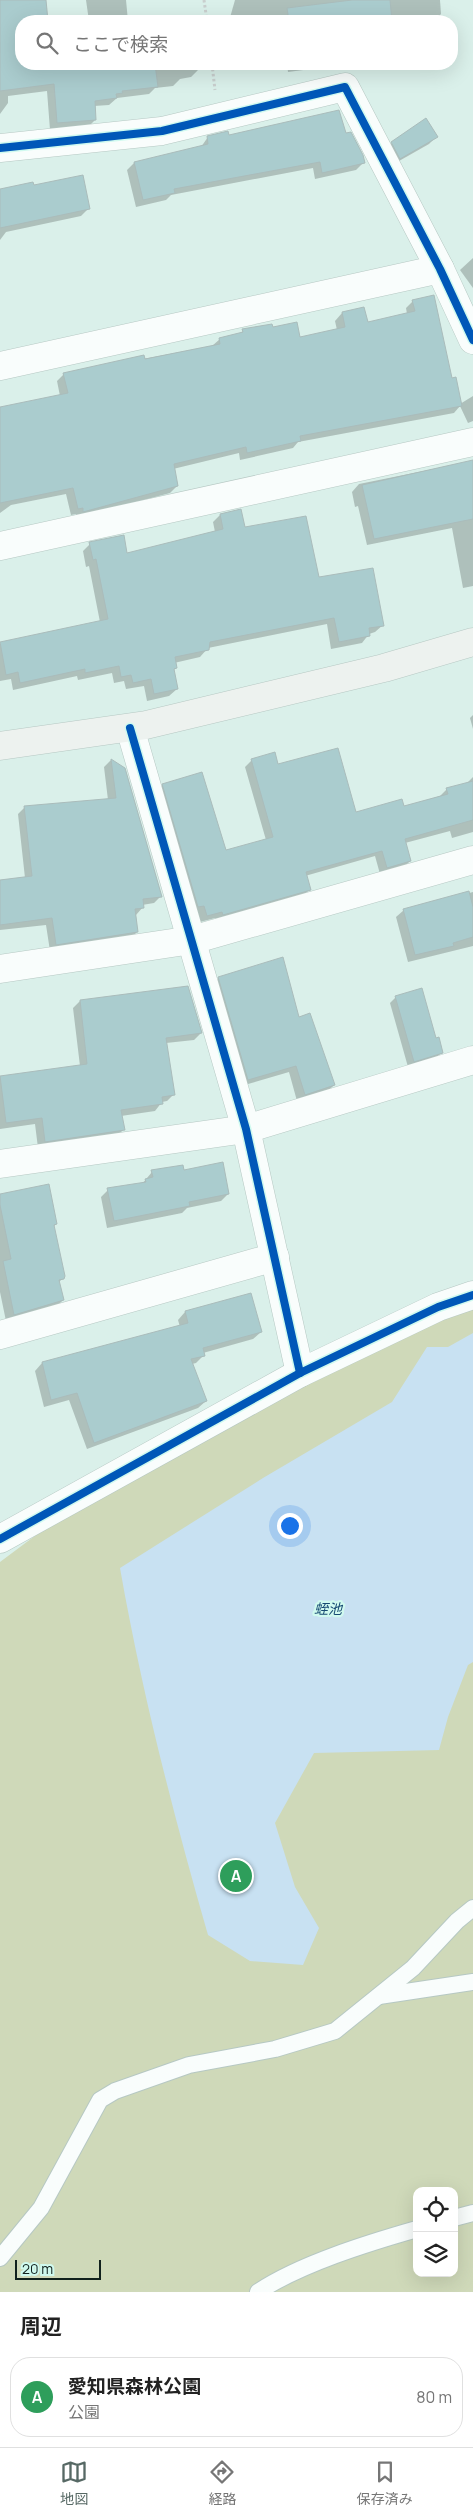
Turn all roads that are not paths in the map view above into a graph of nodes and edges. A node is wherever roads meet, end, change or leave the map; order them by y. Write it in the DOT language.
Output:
graph roads {
  1 [pos="0,148"];
  2 [pos="440,269"];
  3 [pos="473,340"];
  4 [pos="0,366"];
  5 [pos="473,442"];
  6 [pos="0,546"];
  7 [pos="473,642"];
  8 [pos="130,728"];
  9 [pos="0,746"];
  10 [pos="473,860"];
  11 [pos="192,940"];
  12 [pos="0,969"];
  13 [pos="473,1060"];
  14 [pos="246,1129"];
  15 [pos="0,1164"];
  16 [pos="275,1257"];
  17 [pos="473,1295"];
  18 [pos="0,1335"];
  19 [pos="300,1373"];
  20 [pos="0,1539"];
  21 [pos="473,1908"];
  22 [pos="473,1982"];
  23 [pos="378,1996"];
  24 [pos="473,2213"];
  25 [pos="458,2217"];
  26 [pos="413,2229"];
  27 [pos="0,2258"];
  28 [pos="258,2292"];
  1 -- 2 [label="street"];
  2 -- 3 [label="street"];
  2 -- 4 [label="street"];
  5 -- 6 [label="street"];
  7 -- 8 [label="street"];
  8 -- 9 [label="street"];
  8 -- 11 [label="street"];
  10 -- 11 [label="street"];
  11 -- 12 [label="street"];
  11 -- 14 [label="street"];
  13 -- 14 [label="street"];
  14 -- 15 [label="street"];
  14 -- 16 [label="street"];
  16 -- 18 [label="street"];
  16 -- 19 [label="street"];
  17 -- 19 [label="street"];
  19 -- 20 [label="street"];
  21 -- 23 [label="lane"];
  22 -- 23 [label="lane"];
  23 -- 27 [label="lane"];
  24 -- 25 [label="lane"];
  26 -- 28 [label="lane"];
}
